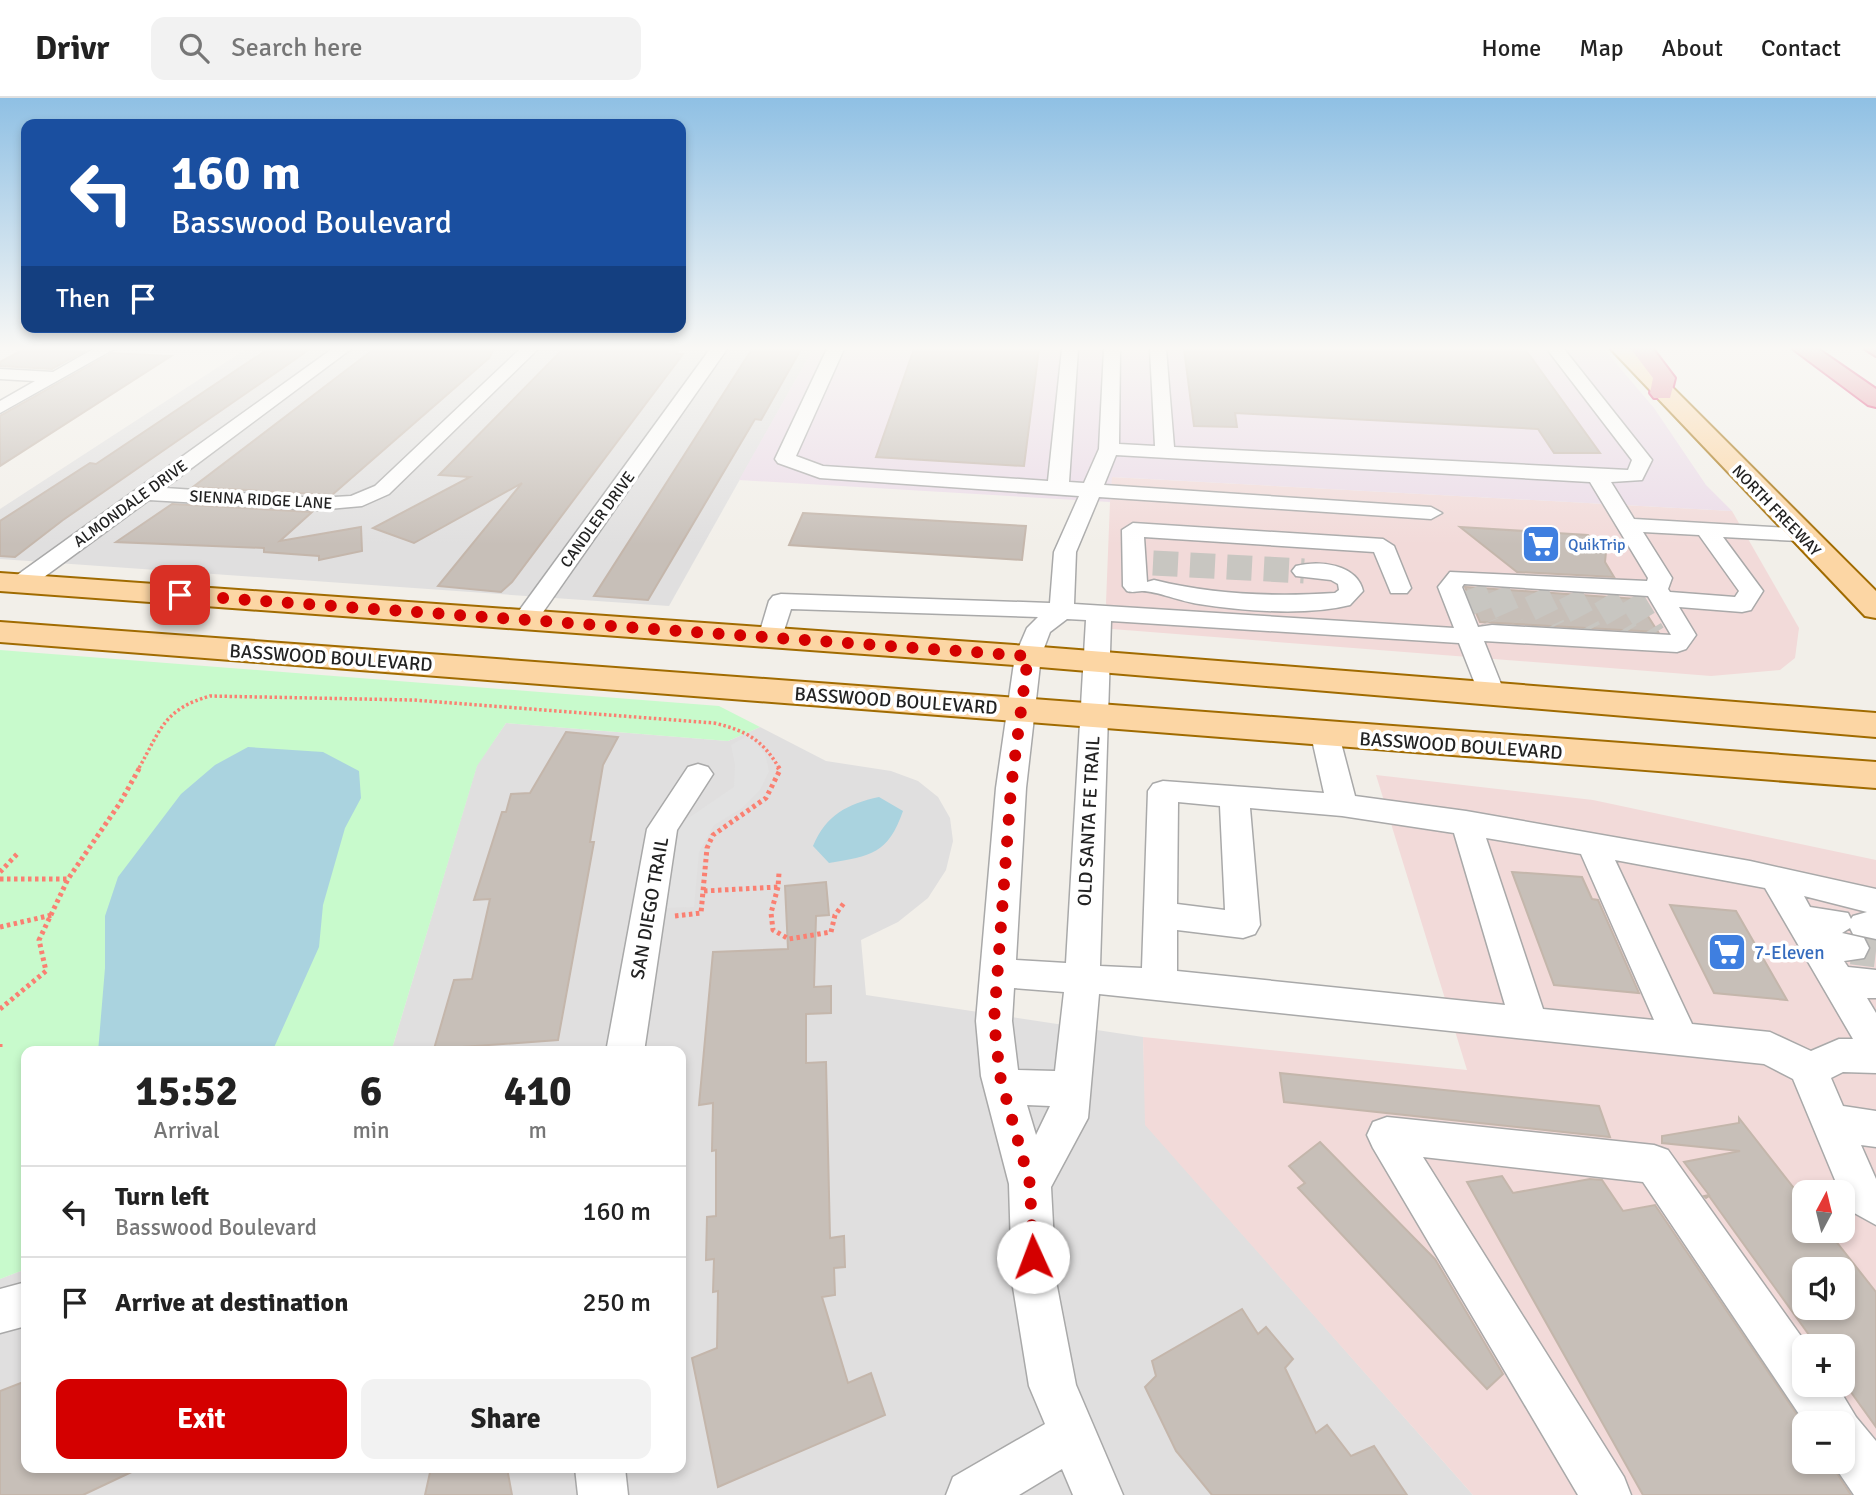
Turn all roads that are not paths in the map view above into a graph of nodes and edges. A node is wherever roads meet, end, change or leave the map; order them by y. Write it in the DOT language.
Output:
graph roads {
  1 [pos="253,414"];
  2 [pos="462,414"];
  3 [pos="672,414"];
  4 [pos="806,414"];
  5 [pos="1064,414"];
  6 [pos="1110,414"];
  7 [pos="1162,414"];
  8 [pos="1606,414"];
  9 [pos="1683,414"];
  10 [pos="1109,449"];
  11 [pos="1165,452"];
  12 [pos="1597,476"];
  13 [pos="1058,488"];
  14 [pos="1092,490"];
  15 [pos="144,493"];
  16 [pos="1431,513"];
  17 [pos="1629,525"];
  18 [pos="1706,529"];
  19 [pos="1799,534"];
  20 [pos="1304,571"];
  21 [pos="1144,587"];
  22 [pos="7,588"];
  23 [pos="1399,588"];
  24 [pos="1659,594"];
  25 [pos="1328,601"];
  26 [pos="1876,609"];
  27 [pos="1062,611"];
  28 [pos="1099,614"];
  29 [pos="1135,616"];
  30 [pos="525,620"];
  31 [pos="1336,629"];
  32 [pos="1495,630"];
  33 [pos="0,632"];
  34 [pos="771,638"];
  35 [pos="1028,656"];
  36 [pos="1098,662"];
  37 [pos="1492,694"];
  38 [pos="1021,710"];
  39 [pos="1093,715"];
  40 [pos="1868,721"];
  41 [pos="1325,735"];
  42 [pos="698,774"];
  43 [pos="1876,775"];
  44 [pos="1234,798"];
  45 [pos="1342,805"];
  46 [pos="1466,822"];
  47 [pos="1592,844"];
  48 [pos="1776,878"];
  49 [pos="1160,915"];
  50 [pos="1846,927"];
  51 [pos="997,973"];
  52 [pos="1082,979"];
  53 [pos="1159,984"];
  54 [pos="1860,994"];
  55 [pos="1529,1023"];
  56 [pos="1681,1039"];
  57 [pos="1876,1045"];
  58 [pos="626,1046"];
  59 [pos="1876,1057"];
  60 [pos="1811,1070"];
  61 [pos="1003,1087"];
  62 [pos="1072,1089"];
  63 [pos="1831,1124"];
  64 [pos="1876,1129"];
  65 [pos="1030,1184"];
  66 [pos="1876,1205"];
  67 [pos="21,1305"];
  68 [pos="0,1311"];
  69 [pos="1792,1362"];
  70 [pos="1073,1435"];
  71 [pos="1855,1453"];
  72 [pos="601,1473"];
  73 [pos="1876,1484"];
  74 [pos="603,1495"];
  75 [pos="971,1495"];
  76 [pos="1098,1495"];
  77 [pos="1606,1495"];
  1 -- 15 [label="street, ALMONDALE DRIVE"];
  2 -- 15 [label="street, SIENNA RIDGE LANE"];
  3 -- 30 [label="street, CANDLER DRIVE"];
  4 -- 13 [label="street"];
  5 -- 13 [label="street"];
  6 -- 10 [label="street"];
  7 -- 11 [label="street"];
  8 -- 12 [label="street"];
  9 -- 19 [label="main road, NORTH FREEWAY"];
  10 -- 11 [label="street"];
  10 -- 14 [label="street"];
  11 -- 12 [label="street"];
  12 -- 17 [label="street"];
  13 -- 14 [label="street"];
  14 -- 16 [label="street"];
  14 -- 27 [label="street"];
  15 -- 22 [label="street, ALMONDALE DRIVE"];
  17 -- 18 [label="street"];
  17 -- 24 [label="street"];
  18 -- 19 [label="street"];
  18 -- 24 [label="street"];
  19 -- 26 [label="main road, NORTH FREEWAY"];
  20 -- 25 [label="street"];
  21 -- 23 [label="street"];
  21 -- 25 [label="street"];
  21 -- 29 [label="street"];
  22 -- 30 [label="main road"];
  24 -- 32 [label="street"];
  24 -- 32 [label="street"];
  25 -- 31 [label="street"];
  27 -- 28 [label="street"];
  27 -- 34 [label="street"];
  27 -- 35 [label="street"];
  28 -- 29 [label="street"];
  28 -- 36 [label="street, OLD SANTA FE TRAIL"];
  29 -- 31 [label="street"];
  30 -- 34 [label="main road"];
  31 -- 32 [label="street"];
  32 -- 37 [label="street"];
  33 -- 38 [label="main road, BASSWOOD BOULEVARD"];
  34 -- 35 [label="main road"];
  35 -- 36 [label="main road"];
  35 -- 38 [label="street"];
  36 -- 37 [label="main road"];
  36 -- 39 [label="street, OLD SANTA FE TRAIL"];
  37 -- 40 [label="main road"];
  38 -- 39 [label="main road, BASSWOOD BOULEVARD"];
  38 -- 51 [label="street"];
  39 -- 41 [label="main road, BASSWOOD BOULEVARD"];
  39 -- 52 [label="street, OLD SANTA FE TRAIL"];
  41 -- 43 [label="main road, BASSWOOD BOULEVARD"];
  41 -- 45 [label="street"];
  42 -- 58 [label="street, SAN DIEGO TRAIL"];
  44 -- 45 [label="street"];
  44 -- 49 [label="street"];
  44 -- 49 [label="street"];
  45 -- 46 [label="street"];
  46 -- 47 [label="street"];
  46 -- 55 [label="street"];
  47 -- 48 [label="street"];
  47 -- 56 [label="street"];
  48 -- 50 [label="street"];
  48 -- 50 [label="street"];
  49 -- 53 [label="street"];
  50 -- 54 [label="street"];
  51 -- 52 [label="street"];
  51 -- 61 [label="street"];
  52 -- 53 [label="street"];
  52 -- 62 [label="street, OLD SANTA FE TRAIL"];
  53 -- 55 [label="street"];
  54 -- 57 [label="street"];
  55 -- 56 [label="street"];
  56 -- 60 [label="street"];
  59 -- 60 [label="street"];
  60 -- 63 [label="street"];
  61 -- 62 [label="street"];
  61 -- 65 [label="street"];
  62 -- 65 [label="street, OLD SANTA FE TRAIL"];
  63 -- 64 [label="street"];
  63 -- 66 [label="street"];
  65 -- 70 [label="street"];
  67 -- 68 [label="street"];
  69 -- 77 [label="street"];
  70 -- 75 [label="street"];
  70 -- 76 [label="street"];
  71 -- 73 [label="street"];
  72 -- 74 [label="street"];
}
